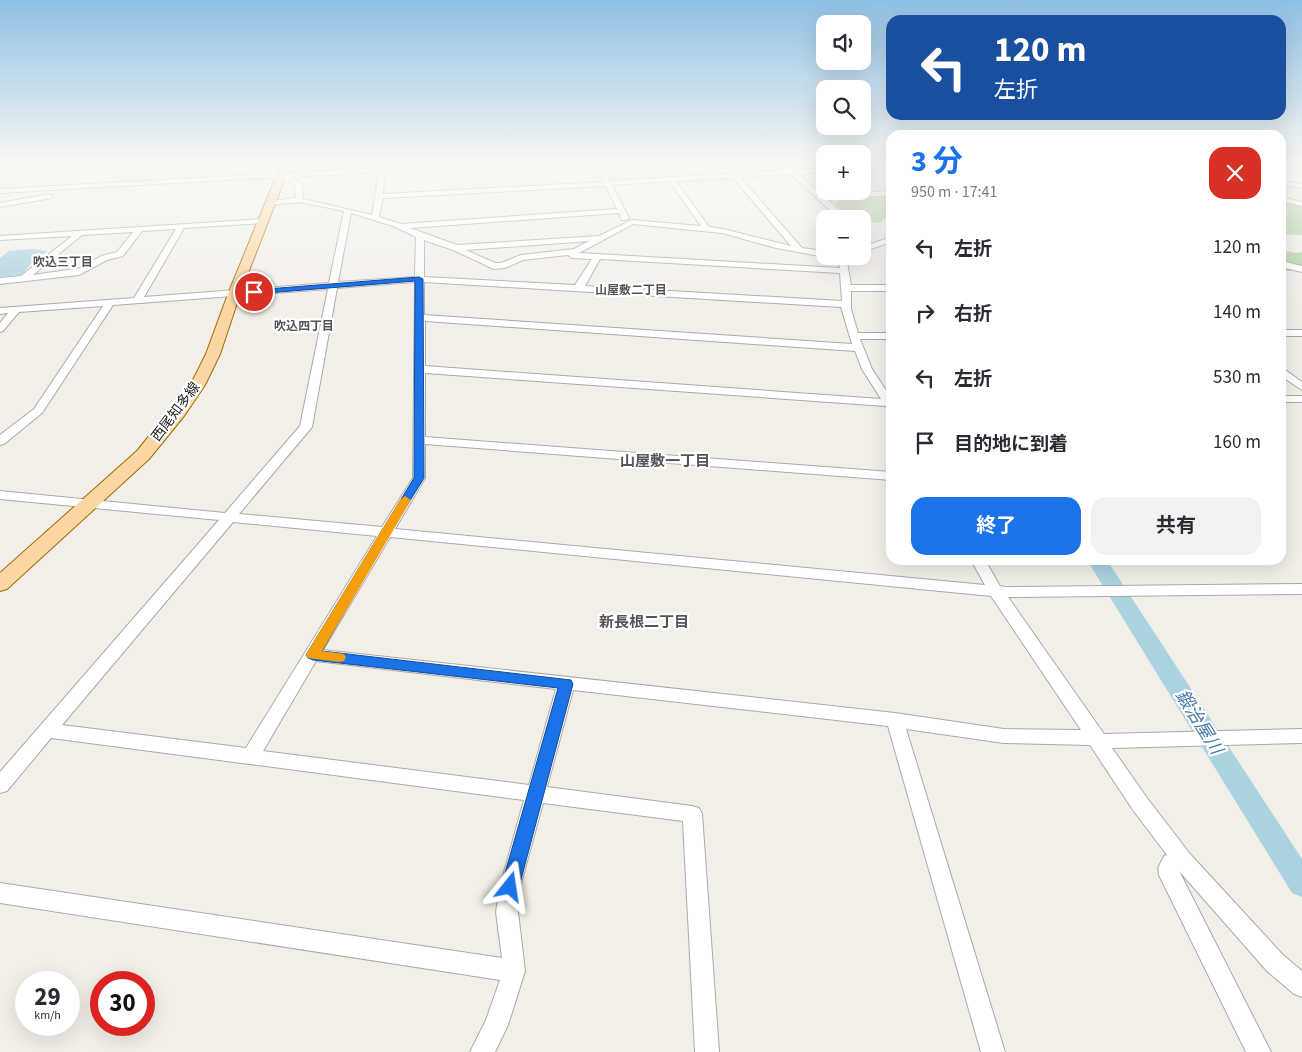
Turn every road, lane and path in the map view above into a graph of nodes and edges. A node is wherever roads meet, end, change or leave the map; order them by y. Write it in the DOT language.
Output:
graph roads {
  1 [pos="267,212"];
  2 [pos="348,212"];
  3 [pos="356,212"];
  4 [pos="377,212"];
  5 [pos="605,212"];
  6 [pos="622,212"];
  7 [pos="695,212"];
  8 [pos="766,212"];
  9 [pos="374,217"];
  10 [pos="263,221"];
  11 [pos="628,223"];
  12 [pos="401,226"];
  13 [pos="181,227"];
  14 [pos="706,228"];
  15 [pos="139,230"];
  16 [pos="79,234"];
  17 [pos="420,236"];
  18 [pos="0,238"];
  19 [pos="602,238"];
  20 [pos="886,240"];
  21 [pos="871,243"];
  22 [pos="456,248"];
  23 [pos="800,251"];
  24 [pos="816,253"];
  25 [pos="564,254"];
  26 [pos="597,256"];
  27 [pos="844,265"];
  28 [pos="1286,265"];
  29 [pos="1302,269"];
  30 [pos="845,270"];
  31 [pos="24,278"];
  32 [pos="419,279"];
  33 [pos="0,281"];
  34 [pos="333,285"];
  35 [pos="580,288"];
  36 [pos="847,288"];
  37 [pos="886,288"];
  38 [pos="234,294"];
  39 [pos="137,301"];
  40 [pos="110,303"];
  41 [pos="846,304"];
  42 [pos="16,310"];
  43 [pos="0,311"];
  44 [pos="420,318"];
  45 [pos="0,328"];
  46 [pos="1286,333"];
  47 [pos="1302,333"];
  48 [pos="855,336"];
  49 [pos="886,336"];
  50 [pos="859,348"];
  51 [pos="420,369"];
  52 [pos="1286,374"];
  53 [pos="1302,387"];
  54 [pos="886,397"];
  55 [pos="1302,398"];
  56 [pos="1286,399"];
  57 [pos="886,404"];
  58 [pos="419,440"];
  59 [pos="0,441"];
  60 [pos="886,476"];
  61 [pos="0,495"];
  62 [pos="87,504"];
  63 [pos="229,518"];
  64 [pos="384,533"];
  65 [pos="981,565"];
  66 [pos="0,584"];
  67 [pos="1302,588"];
  68 [pos="995,590"];
  69 [pos="313,655"];
  70 [pos="566,684"];
  71 [pos="895,720"];
  72 [pos="48,730"];
  73 [pos="1302,736"];
  74 [pos="1098,740"];
  75 [pos="250,758"];
  76 [pos="0,785"];
  77 [pos="535,795"];
  78 [pos="1182,861"];
  79 [pos="0,894"];
  80 [pos="514,970"];
  81 [pos="1302,986"];
  82 [pos="482,1052"];
  83 [pos="707,1052"];
  84 [pos="993,1052"];
  85 [pos="1258,1052"];
  1 -- 10 [label="main road, 西尾知多線"];
  2 -- 34 [label="street"];
  3 -- 9 [label="street"];
  4 -- 9 [label="street"];
  5 -- 12 [label="street"];
  6 -- 11 [label="street"];
  7 -- 14 [label="street"];
  8 -- 23 [label="street"];
  9 -- 12 [label="street"];
  10 -- 13 [label="street"];
  10 -- 38 [label="main road, 西尾知多線"];
  11 -- 14 [label="street"];
  11 -- 19 [label="street"];
  12 -- 17 [label="street"];
  13 -- 15 [label="street"];
  13 -- 39 [label="street"];
  14 -- 23 [label="street"];
  15 -- 16 [label="street"];
  15 -- 31 [label="street"];
  16 -- 18 [label="street"];
  16 -- 31 [label="street"];
  17 -- 22 [label="street"];
  17 -- 32 [label="street"];
  19 -- 22 [label="street"];
  19 -- 25 [label="street"];
  20 -- 21 [label="street"];
  22 -- 25 [label="street"];
  23 -- 24 [label="street"];
  25 -- 26 [label="street"];
  26 -- 30 [label="street"];
  26 -- 35 [label="street"];
  27 -- 30 [label="street"];
  28 -- 29 [label="street"];
  30 -- 36 [label="street"];
  31 -- 33 [label="street"];
  32 -- 34 [label="street"];
  32 -- 35 [label="street"];
  32 -- 44 [label="street"];
  34 -- 38 [label="street"];
  34 -- 63 [label="street"];
  35 -- 41 [label="street"];
  36 -- 37 [label="street"];
  36 -- 41 [label="street"];
  38 -- 39 [label="street"];
  38 -- 62 [label="main road, 西尾知多線"];
  39 -- 40 [label="street"];
  40 -- 42 [label="street"];
  40 -- 59 [label="street"];
  41 -- 48 [label="street"];
  42 -- 43 [label="street"];
  42 -- 45 [label="street"];
  44 -- 50 [label="street"];
  44 -- 51 [label="street"];
  46 -- 47 [label="street"];
  48 -- 49 [label="street"];
  48 -- 50 [label="street"];
  50 -- 54 [label="street"];
  51 -- 57 [label="street"];
  51 -- 58 [label="street"];
  52 -- 53 [label="street"];
  55 -- 56 [label="street"];
  58 -- 60 [label="street"];
  58 -- 64 [label="street"];
  61 -- 62 [label="street"];
  62 -- 63 [label="street"];
  62 -- 66 [label="main road, 西尾知多線"];
  63 -- 64 [label="street"];
  63 -- 72 [label="street"];
  64 -- 68 [label="street"];
  64 -- 69 [label="street"];
  65 -- 68 [label="street"];
  67 -- 68 [label="street"];
  68 -- 74 [label="street"];
  69 -- 70 [label="street"];
  69 -- 75 [label="street"];
  70 -- 71 [label="street"];
  70 -- 77 [label="street"];
  71 -- 74 [label="street"];
  71 -- 84 [label="street"];
  72 -- 75 [label="street"];
  72 -- 76 [label="street"];
  73 -- 74 [label="street"];
  74 -- 78 [label="street"];
  75 -- 77 [label="street"];
  77 -- 80 [label="street"];
  77 -- 83 [label="street"];
  78 -- 81 [label="street"];
  78 -- 85 [label="street"];
  79 -- 80 [label="street"];
  80 -- 82 [label="street"];
}
